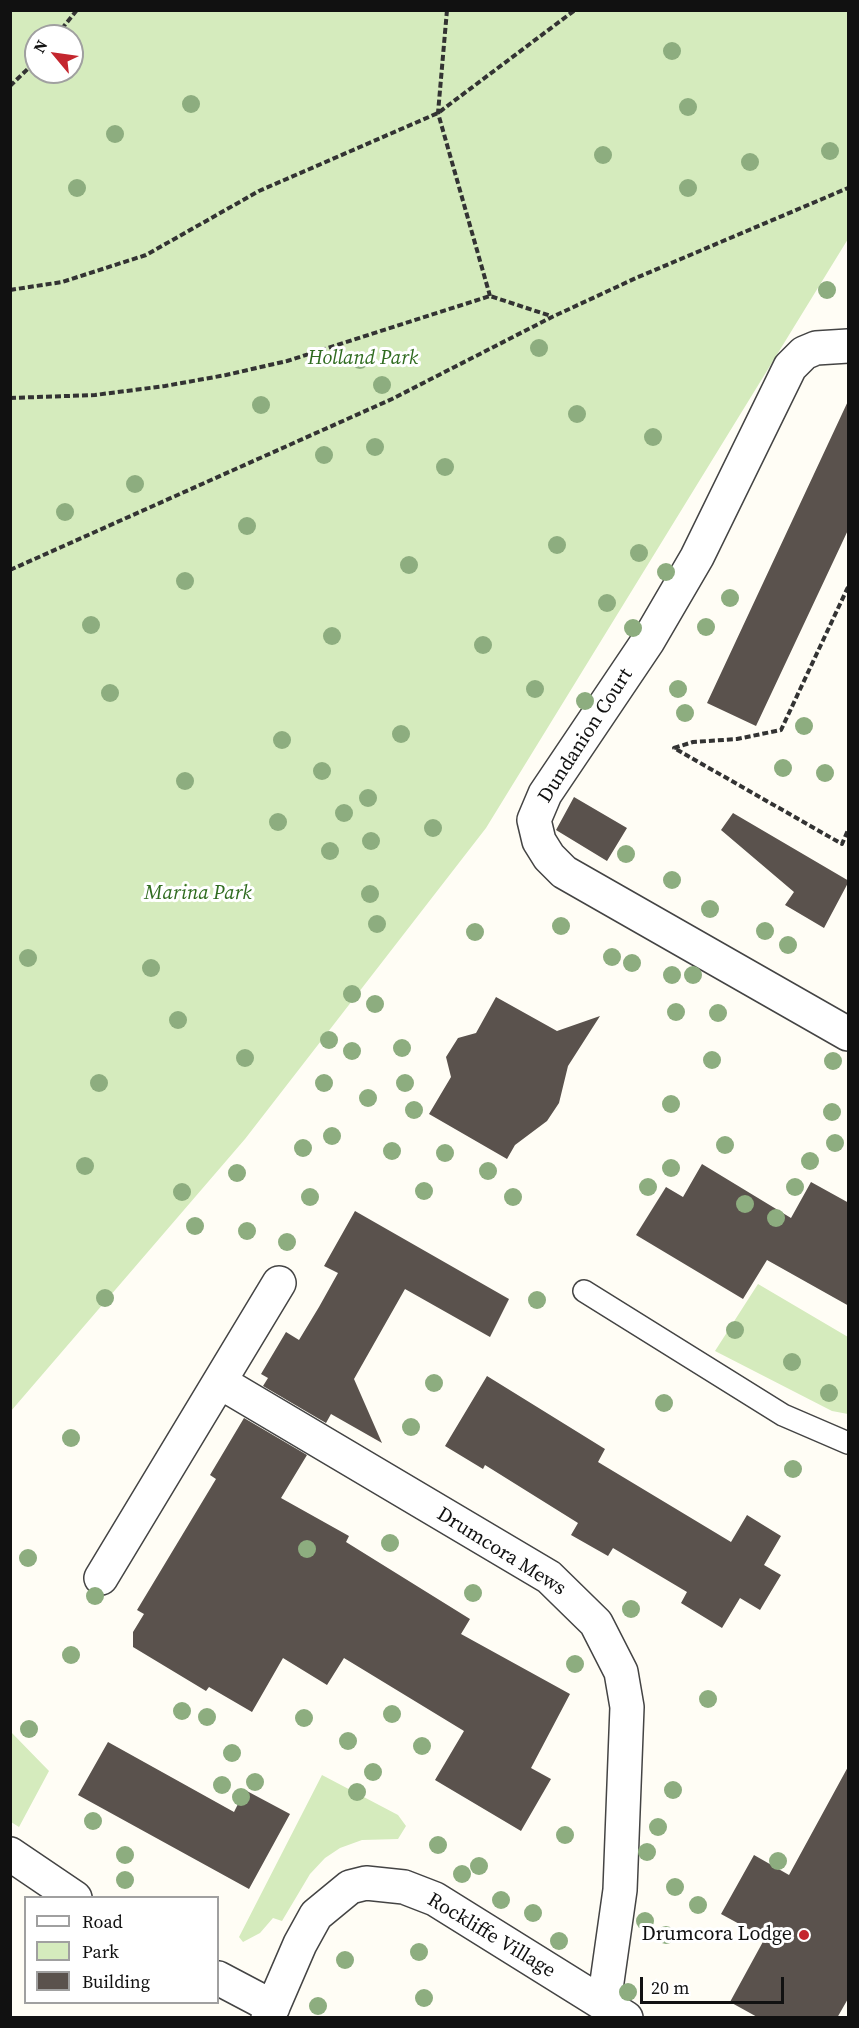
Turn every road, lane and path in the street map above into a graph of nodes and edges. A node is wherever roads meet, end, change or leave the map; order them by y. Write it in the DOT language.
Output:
graph roads {
  1 [pos="77,10"];
  2 [pos="447,10"];
  3 [pos="575,10"];
  4 [pos="66,24"];
  5 [pos="24,73"];
  6 [pos="10,86"];
  7 [pos="438,113"];
  8 [pos="849,188"];
  9 [pos="10,290"];
  10 [pos="490,296"];
  11 [pos="552,316"];
  12 [pos="849,346"];
  13 [pos="10,398"];
  14 [pos="10,570"];
  15 [pos="849,587"];
  16 [pos="849,830"];
  17 [pos="849,1034"];
  18 [pos="279,1283"];
  19 [pos="584,1291"];
  20 [pos="220,1382"];
  21 [pos="849,1443"];
  22 [pos="101,1578"];
  23 [pos="10,1854"];
  24 [pos="72,1896"];
  25 [pos="219,1979"];
  26 [pos="615,2010"];
  27 [pos="270,2012"];
  1 -- 4 [label="path"];
  2 -- 7 [label="path"];
  3 -- 7 [label="path"];
  5 -- 6 [label="path"];
  7 -- 9 [label="path"];
  7 -- 10 [label="path"];
  8 -- 11 [label="path"];
  10 -- 11 [label="path"];
  10 -- 13 [label="path"];
  11 -- 14 [label="path"];
  12 -- 17 [label="street, Dundanion Court"];
  15 -- 16 [label="path"];
  18 -- 20 [label="street"];
  19 -- 21 [label="lane"];
  20 -- 22 [label="street"];
  20 -- 26 [label="street, Drumcora Mews"];
  23 -- 24 [label="street"];
  25 -- 27 [label="street, Rockliffe Village"];
  26 -- 27 [label="street, Rockliffe Village"];
}
